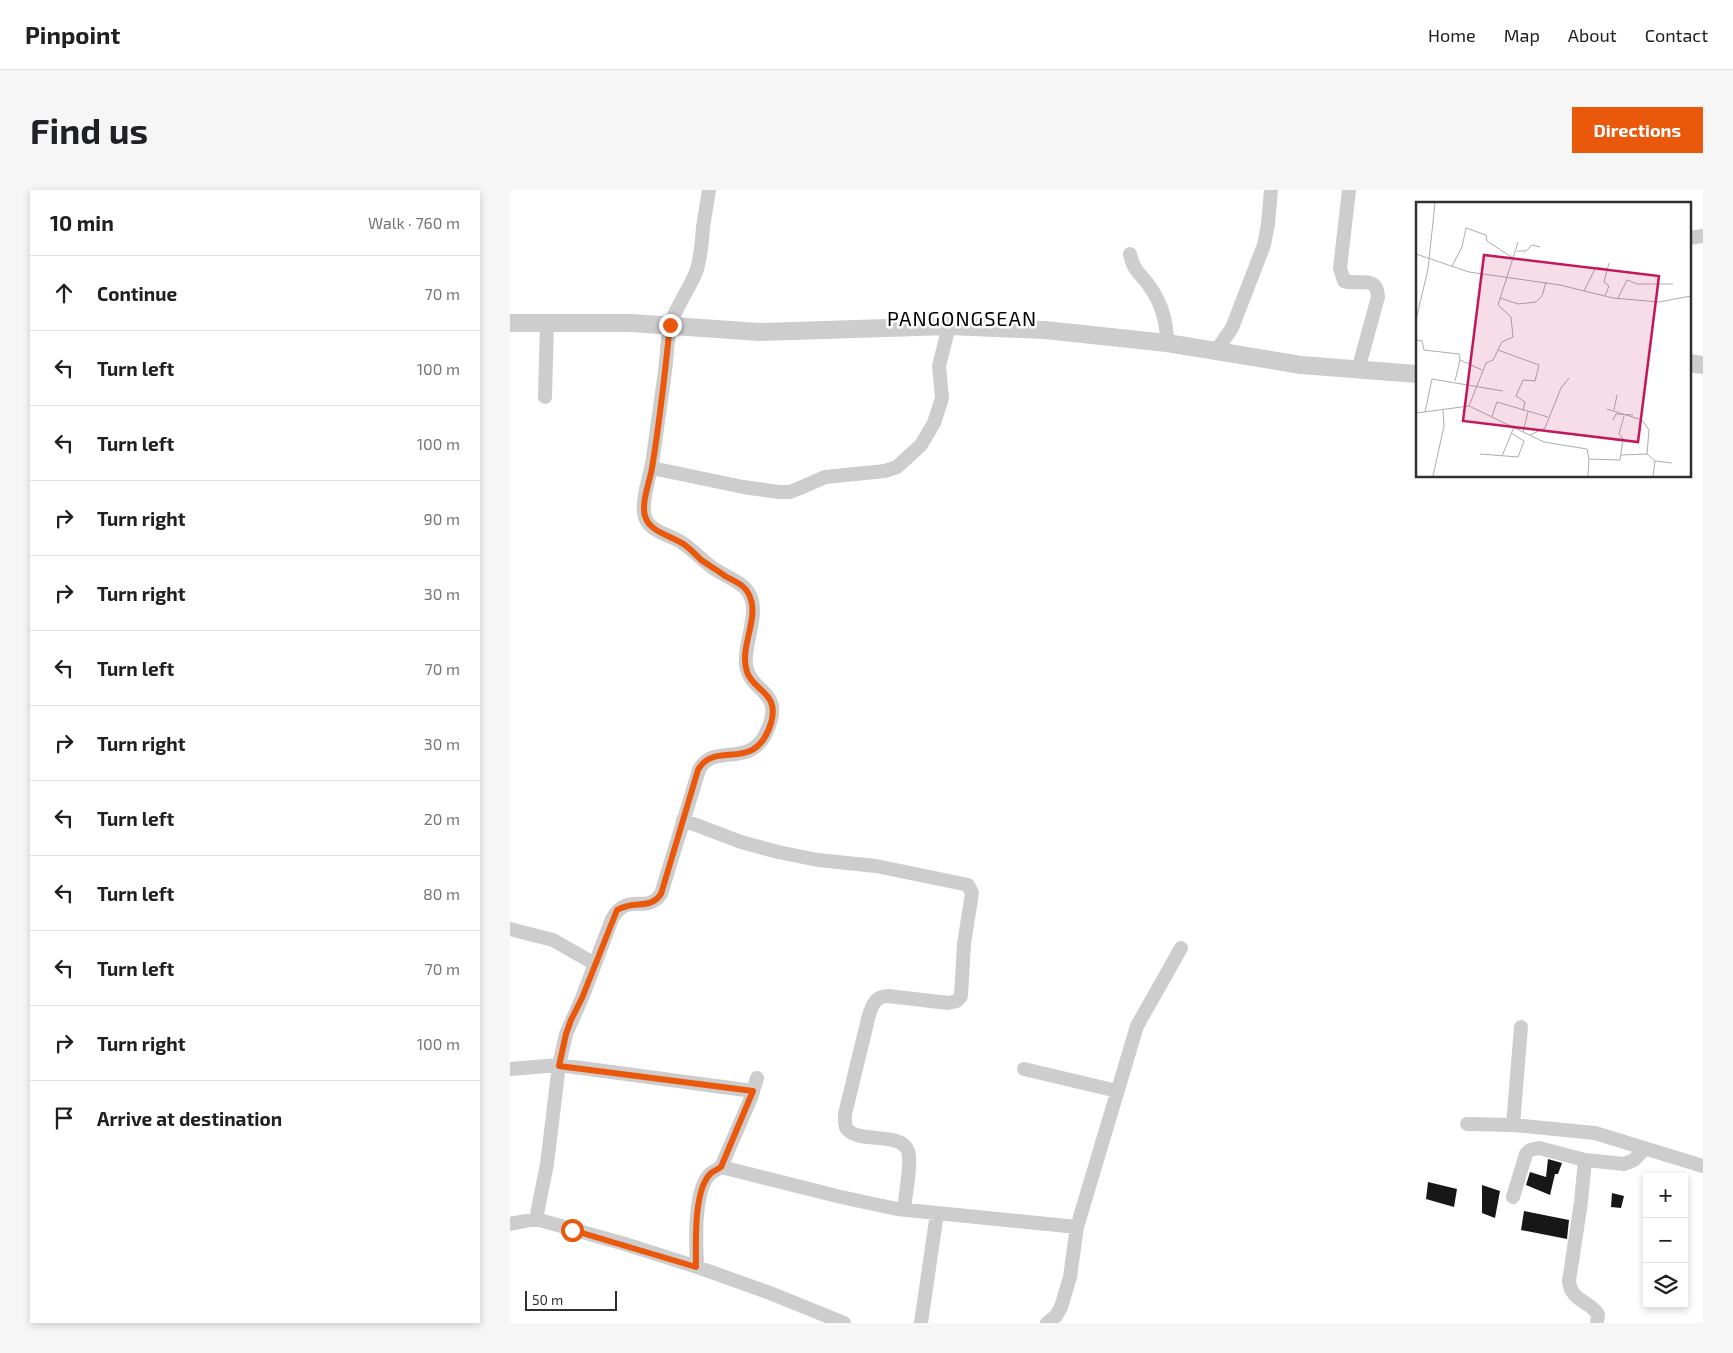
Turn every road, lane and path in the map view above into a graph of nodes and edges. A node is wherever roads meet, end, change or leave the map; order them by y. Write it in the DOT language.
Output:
graph roads {
  1 [pos="709,190"];
  2 [pos="1271,190"];
  3 [pos="1349,190"];
  4 [pos="1703,236"];
  5 [pos="1690,238"];
  6 [pos="1130,254"];
  7 [pos="547,322"];
  8 [pos="510,323"];
  9 [pos="670,325"];
  10 [pos="948,326"];
  11 [pos="1168,342"];
  12 [pos="1216,351"];
  13 [pos="1690,364"];
  14 [pos="1703,365"];
  15 [pos="1358,370"];
  16 [pos="1416,374"];
  17 [pos="545,397"];
  18 [pos="652,468"];
  19 [pos="683,820"];
  20 [pos="510,929"];
  21 [pos="1181,948"];
  22 [pos="595,964"];
  23 [pos="1521,1027"];
  24 [pos="559,1066"];
  25 [pos="510,1069"];
  26 [pos="1024,1069"];
  27 [pos="1117,1091"];
  28 [pos="1467,1124"];
  29 [pos="1514,1125"];
  30 [pos="1645,1148"];
  31 [pos="1585,1160"];
  32 [pos="1703,1166"];
  33 [pos="721,1167"];
  34 [pos="1512,1197"];
  35 [pos="904,1210"];
  36 [pos="937,1213"];
  37 [pos="536,1219"];
  38 [pos="510,1224"];
  39 [pos="1077,1226"];
  40 [pos="696,1267"];
  41 [pos="844,1323"];
  42 [pos="921,1323"];
  43 [pos="1047,1323"];
  44 [pos="1597,1323"];
  1 -- 9 [label="street"];
  2 -- 12 [label="street"];
  3 -- 15 [label="street"];
  4 -- 5 [label="street"];
  6 -- 11 [label="street"];
  7 -- 8 [label="street"];
  7 -- 9 [label="street"];
  7 -- 17 [label="street"];
  9 -- 10 [label="street"];
  9 -- 18 [label="street"];
  10 -- 11 [label="street"];
  10 -- 18 [label="street"];
  11 -- 12 [label="street"];
  12 -- 15 [label="street"];
  13 -- 14 [label="street"];
  15 -- 16 [label="street"];
  18 -- 19 [label="street"];
  19 -- 22 [label="street"];
  19 -- 35 [label="street"];
  20 -- 22 [label="street"];
  21 -- 27 [label="street"];
  22 -- 24 [label="street"];
  23 -- 29 [label="street"];
  24 -- 25 [label="street"];
  24 -- 33 [label="street"];
  24 -- 37 [label="street"];
  26 -- 27 [label="street"];
  27 -- 39 [label="street"];
  28 -- 29 [label="street"];
  29 -- 30 [label="street"];
  30 -- 31 [label="street"];
  30 -- 32 [label="street"];
  31 -- 34 [label="street"];
  31 -- 44 [label="street"];
  33 -- 35 [label="street"];
  33 -- 40 [label="street"];
  35 -- 36 [label="street"];
  36 -- 39 [label="street"];
  36 -- 42 [label="street"];
  37 -- 38 [label="street"];
  37 -- 40 [label="street"];
  39 -- 43 [label="street"];
  40 -- 41 [label="street"];
}
